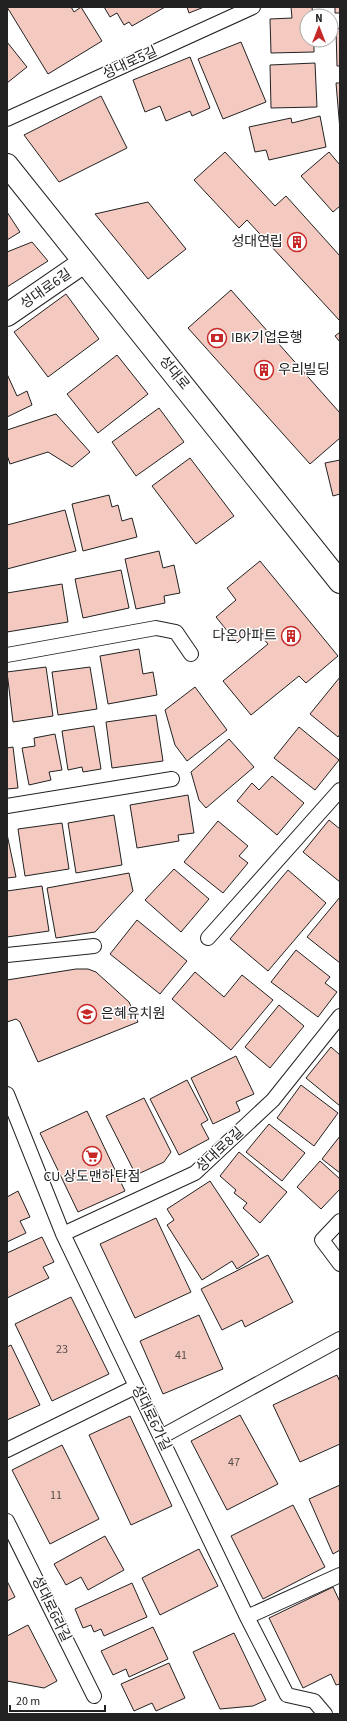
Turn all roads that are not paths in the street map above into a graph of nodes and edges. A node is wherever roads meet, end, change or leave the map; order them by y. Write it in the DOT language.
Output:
graph roads {
  1 [pos="253,7"];
  2 [pos="7,119"];
  3 [pos="7,165"];
  4 [pos="84,262"];
  5 [pos="7,315"];
  6 [pos="340,582"];
  7 [pos="191,654"];
  8 [pos="7,655"];
  9 [pos="172,779"];
  10 [pos="340,790"];
  11 [pos="7,806"];
  12 [pos="208,938"];
  13 [pos="94,946"];
  14 [pos="7,955"];
  15 [pos="340,1016"];
  16 [pos="7,1094"];
  17 [pos="340,1221"];
  18 [pos="63,1234"];
  19 [pos="340,1264"];
  20 [pos="340,1339"];
  21 [pos="135,1386"];
  22 [pos="161,1437"];
  23 [pos="7,1450"];
  24 [pos="7,1521"];
  25 [pos="340,1575"];
  26 [pos="247,1617"];
  27 [pos="94,1696"];
  28 [pos="325,1714"];
  1 -- 2 [label="lane, 성대로5길"];
  3 -- 4 [label="street, 성대로"];
  4 -- 5 [label="street, 성대로6길"];
  4 -- 6 [label="street, 성대로"];
  7 -- 8 [label="lane"];
  9 -- 11 [label="lane"];
  10 -- 12 [label="lane"];
  13 -- 14 [label="lane"];
  15 -- 18 [label="lane, 성대로8길"];
  16 -- 18 [label="lane, 성대로6가길"];
  17 -- 19 [label="lane"];
  18 -- 21 [label="lane, 성대로6가길"];
  20 -- 22 [label="lane"];
  21 -- 22 [label="lane, 성대로6가길"];
  21 -- 23 [label="lane"];
  22 -- 26 [label="lane, 성대로6가길"];
  24 -- 27 [label="lane, 성대로6라길"];
  25 -- 26 [label="lane"];
  26 -- 28 [label="lane, 성대로6가길"];
}
